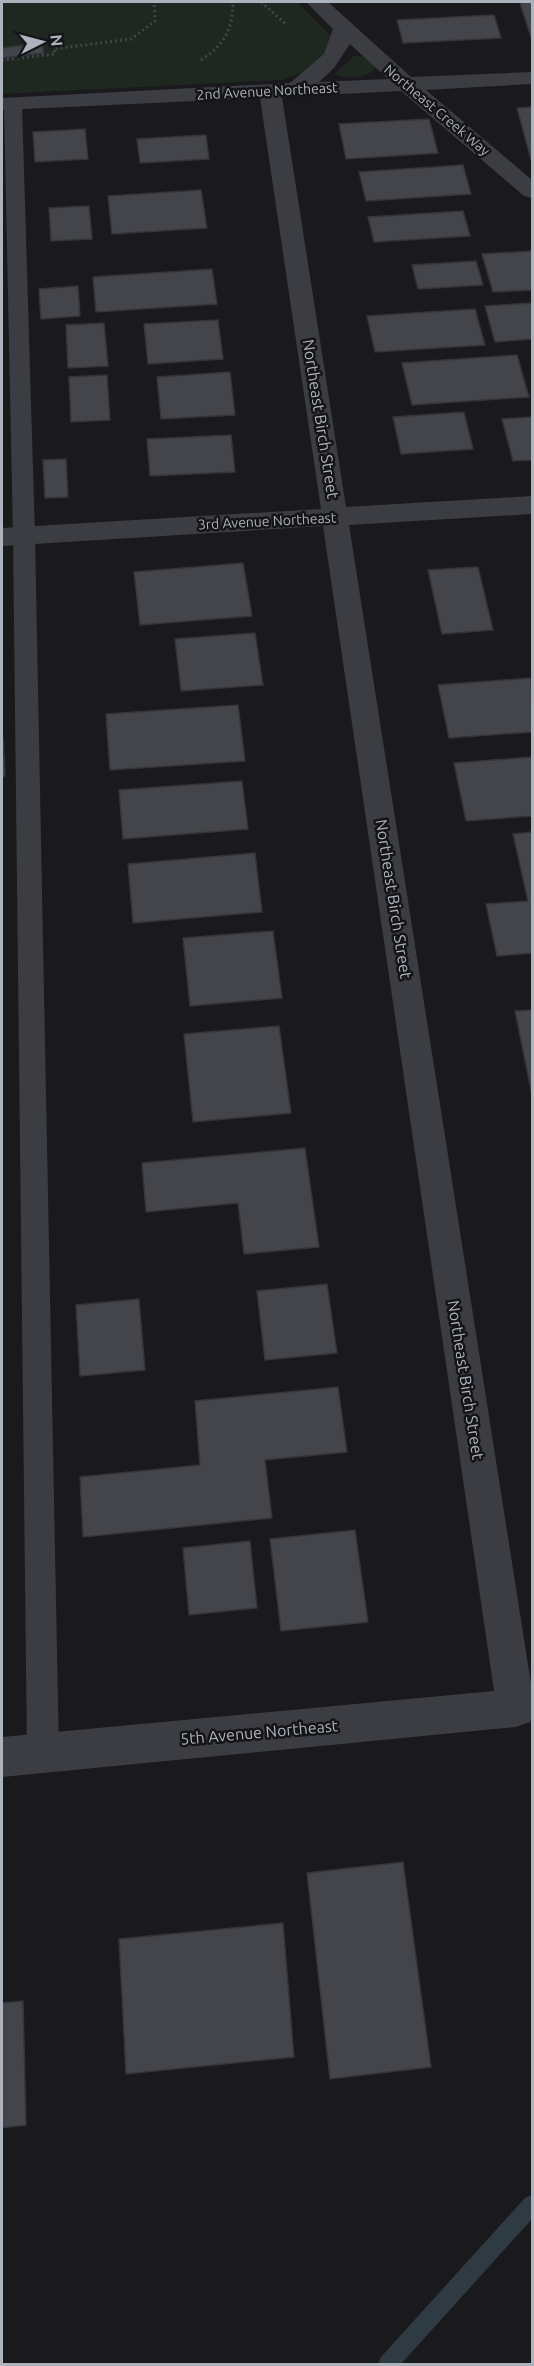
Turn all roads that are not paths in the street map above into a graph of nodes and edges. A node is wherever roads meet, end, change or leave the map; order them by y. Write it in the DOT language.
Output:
graph roads {
  1 [pos="316,2"];
  2 [pos="344,28"];
  3 [pos="532,78"];
  4 [pos="406,84"];
  5 [pos="283,91"];
  6 [pos="7,104"];
  7 [pos="532,191"];
  8 [pos="532,505"];
  9 [pos="337,517"];
  10 [pos="13,537"];
  11 [pos="516,1708"];
  12 [pos="43,1753"];
  13 [pos="2,1757"];
  1 -- 2 [label="street, Northeast Creek Way"];
  2 -- 4 [label="street, Northeast Creek Way"];
  2 -- 5 [label="street"];
  3 -- 4 [label="street, 2nd Avenue Northeast"];
  4 -- 5 [label="street, 2nd Avenue Northeast"];
  4 -- 7 [label="street, Northeast Creek Way"];
  5 -- 6 [label="street, 2nd Avenue Northeast"];
  5 -- 9 [label="street, Northeast Birch Street"];
  6 -- 10 [label="lane"];
  8 -- 9 [label="street, 3rd Avenue Northeast"];
  9 -- 10 [label="street, 3rd Avenue Northeast"];
  9 -- 11 [label="street, Northeast Birch Street"];
  10 -- 12 [label="lane"];
  11 -- 12 [label="street, 5th Avenue Northeast"];
  12 -- 13 [label="street, 5th Avenue Northeast"];
}
